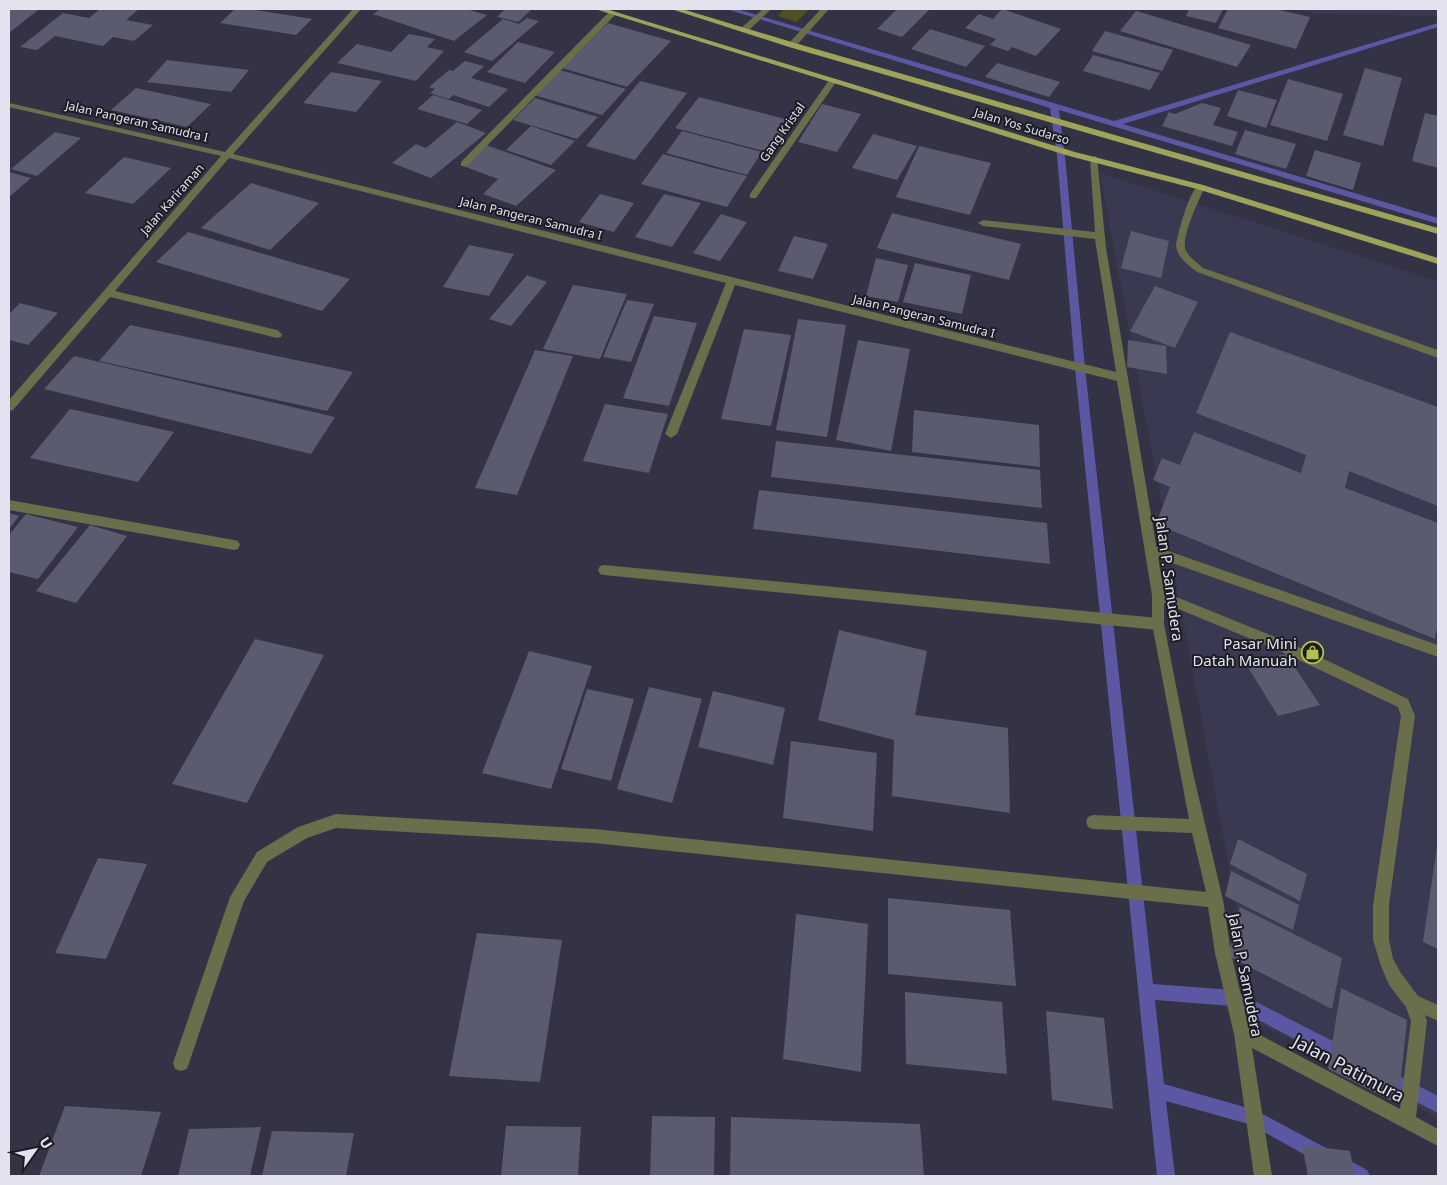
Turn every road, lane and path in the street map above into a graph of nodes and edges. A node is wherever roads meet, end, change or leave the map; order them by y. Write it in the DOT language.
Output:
graph roads {
  1 [pos="357,9"];
  2 [pos="599,9"];
  3 [pos="675,9"];
  4 [pos="766,9"];
  5 [pos="825,9"];
  6 [pos="613,13"];
  7 [pos="744,30"];
  8 [pos="792,45"];
  9 [pos="832,82"];
  10 [pos="9,105"];
  11 [pos="227,155"];
  12 [pos="1094,159"];
  13 [pos="464,164"];
  14 [pos="1200,186"];
  15 [pos="753,196"];
  16 [pos="983,223"];
  17 [pos="1438,231"];
  18 [pos="1100,236"];
  19 [pos="1438,261"];
  20 [pos="732,281"];
  21 [pos="107,293"];
  22 [pos="277,334"];
  23 [pos="1438,354"];
  24 [pos="1123,378"];
  25 [pos="9,407"];
  26 [pos="671,434"];
  27 [pos="9,505"];
  28 [pos="234,545"];
  29 [pos="1151,550"];
  30 [pos="604,570"];
  31 [pos="1158,595"];
  32 [pos="1158,624"];
  33 [pos="1438,651"];
  34 [pos="1093,822"];
  35 [pos="1198,826"];
  36 [pos="1215,900"];
  37 [pos="1412,1002"];
  38 [pos="1438,1013"];
  39 [pos="1242,1034"];
  40 [pos="181,1063"];
  41 [pos="1407,1121"];
  42 [pos="1438,1138"];
  43 [pos="1263,1176"];
  1 -- 11 [label="street, Jalan Kariraman"];
  2 -- 6 [label="main road, Jalan Yos Sudarso"];
  3 -- 7 [label="main road, Jalan Yos Sudarso"];
  4 -- 7 [label="street"];
  5 -- 8 [label="street"];
  6 -- 9 [label="main road, Jalan Yos Sudarso"];
  6 -- 13 [label="street"];
  7 -- 8 [label="main road, Jalan Yos Sudarso"];
  8 -- 17 [label="main road, Jalan Yos Sudarso"];
  9 -- 12 [label="main road, Jalan Yos Sudarso"];
  9 -- 15 [label="street, Gang Kristal"];
  10 -- 11 [label="street, Jalan Pangeran Samudra I"];
  11 -- 20 [label="street, Jalan Pangeran Samudra I"];
  11 -- 21 [label="street, Jalan Kariraman"];
  12 -- 14 [label="main road, Jalan Yos Sudarso"];
  12 -- 18 [label="street, Jalan P. Samudera"];
  14 -- 19 [label="main road, Jalan Yos Sudarso"];
  14 -- 23 [label="street"];
  16 -- 18 [label="street"];
  18 -- 24 [label="street, Jalan P. Samudera"];
  20 -- 24 [label="street, Jalan Pangeran Samudra I"];
  20 -- 26 [label="street"];
  21 -- 22 [label="street"];
  21 -- 25 [label="street, Jalan Kariraman"];
  24 -- 29 [label="street, Jalan P. Samudera"];
  27 -- 28 [label="street"];
  29 -- 31 [label="street, Jalan P. Samudera"];
  29 -- 33 [label="street"];
  30 -- 32 [label="street"];
  31 -- 32 [label="street, Jalan P. Samudera"];
  31 -- 37 [label="street"];
  32 -- 35 [label="street, Jalan P. Samudera"];
  34 -- 35 [label="street"];
  35 -- 36 [label="street, Jalan P. Samudera"];
  36 -- 39 [label="street, Jalan P. Samudera"];
  36 -- 40 [label="street"];
  37 -- 38 [label="street"];
  37 -- 41 [label="street"];
  39 -- 41 [label="street, Jalan Patimura"];
  39 -- 43 [label="street, Jalan P. Samudera"];
  41 -- 42 [label="street, Jalan Patimura"];
}
